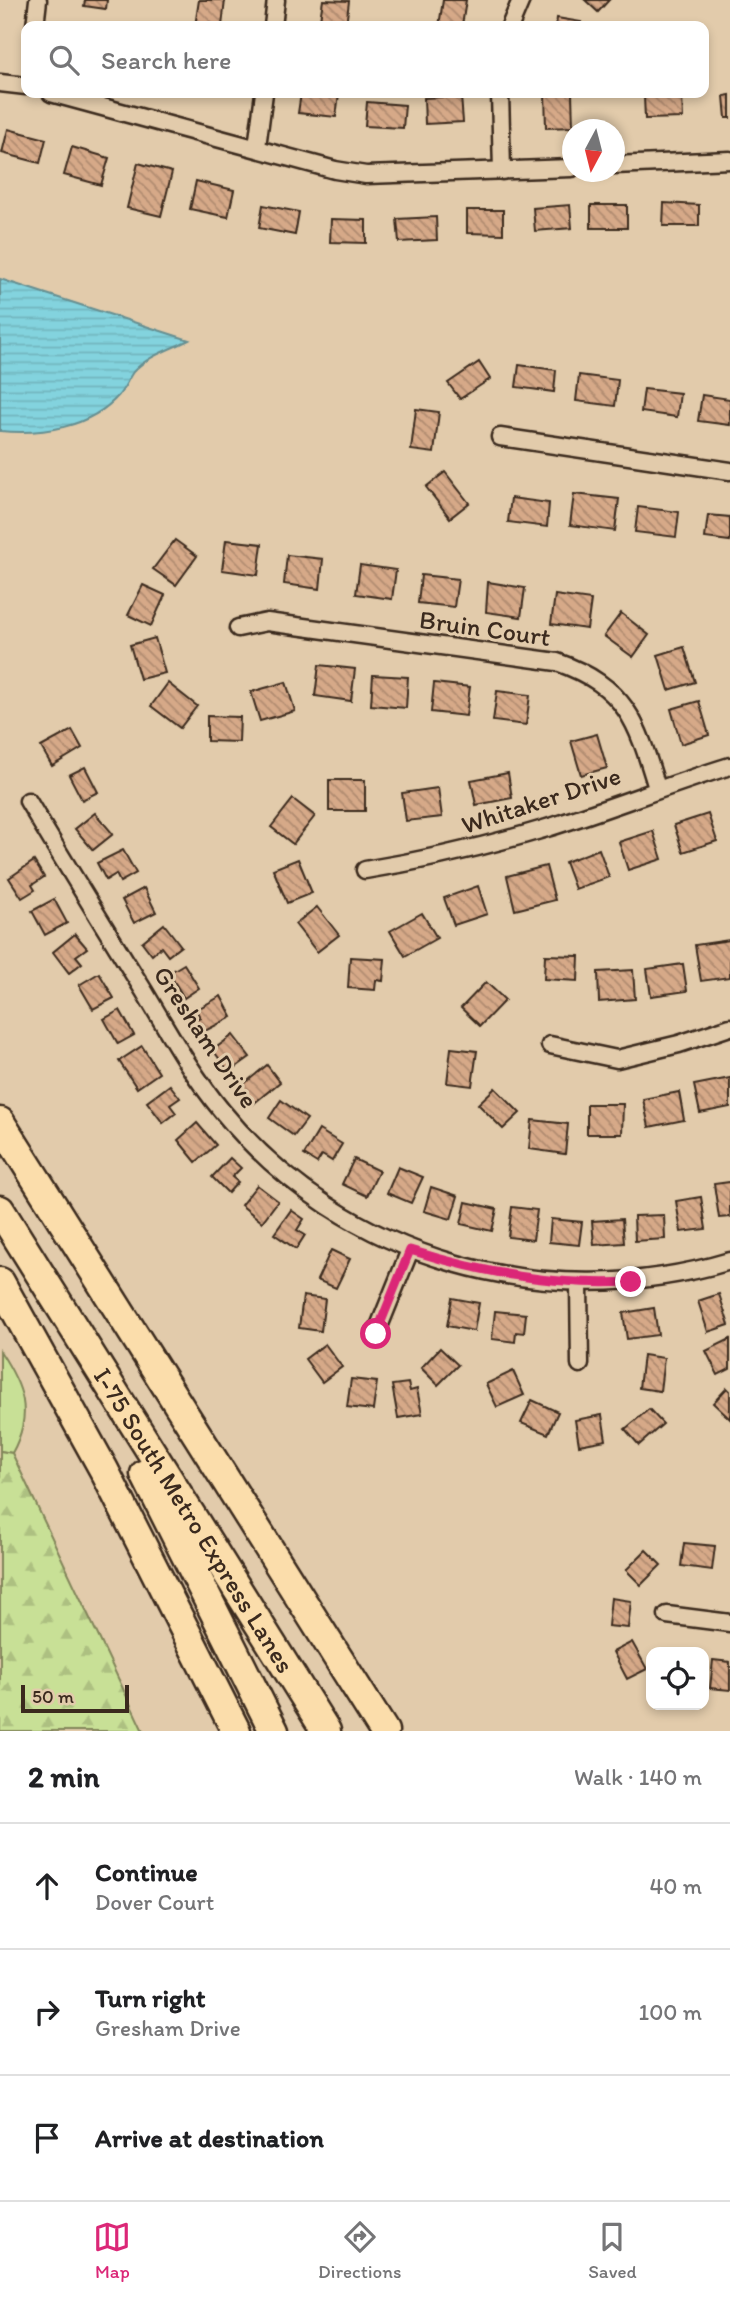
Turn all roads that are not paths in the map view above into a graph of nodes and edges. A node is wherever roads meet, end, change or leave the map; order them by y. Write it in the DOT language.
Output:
graph roads {
  1 [pos="38,0"];
  2 [pos="276,0"];
  3 [pos="521,0"];
  4 [pos="36,21"];
  5 [pos="274,21"];
  6 [pos="512,21"];
  7 [pos="0,83"];
  8 [pos="21,85"];
  9 [pos="70,98"];
  10 [pos="263,98"];
  11 [pos="500,98"];
  12 [pos="257,147"];
  13 [pos="730,160"];
  14 [pos="625,165"];
  15 [pos="562,168"];
  16 [pos="502,171"];
  17 [pos="500,437"];
  18 [pos="730,471"];
  19 [pos="238,628"];
  20 [pos="730,766"];
  21 [pos="657,788"];
  22 [pos="28,801"];
  23 [pos="365,870"];
  24 [pos="730,1027"];
  25 [pos="550,1045"];
  26 [pos="0,1122"];
  27 [pos="0,1210"];
  28 [pos="410,1250"];
  29 [pos="730,1261"];
  30 [pos="0,1282"];
  31 [pos="579,1284"];
  32 [pos="60,1310"];
  33 [pos="376,1334"];
  34 [pos="580,1364"];
  35 [pos="667,1615"];
  36 [pos="730,1623"];
  37 [pos="236,1731"];
  38 [pos="274,1731"];
  39 [pos="326,1731"];
  40 [pos="384,1731"];
  1 -- 4 [label="street"];
  2 -- 5 [label="street"];
  3 -- 6 [label="street"];
  7 -- 8 [label="street"];
  9 -- 12 [label="street"];
  10 -- 12 [label="street"];
  11 -- 16 [label="street"];
  12 -- 16 [label="street"];
  13 -- 14 [label="street"];
  15 -- 16 [label="street"];
  17 -- 18 [label="street"];
  19 -- 21 [label="street, Bruin Court"];
  20 -- 21 [label="street, Whitaker Drive"];
  21 -- 23 [label="street, Whitaker Drive"];
  22 -- 28 [label="street, Gresham Drive"];
  24 -- 25 [label="street"];
  26 -- 40 [label="highway"];
  27 -- 32 [label="highway, I-75 South Metro Express Lanes"];
  28 -- 31 [label="street, Gresham Drive"];
  28 -- 33 [label="street"];
  29 -- 31 [label="street, Gresham Drive"];
  30 -- 37 [label="highway"];
  31 -- 34 [label="street"];
  32 -- 38 [label="highway, I-75 South Metro Express Lanes"];
  32 -- 39 [label="highway, I-75 South Metro Express Lanes"];
  35 -- 36 [label="street"];
}
